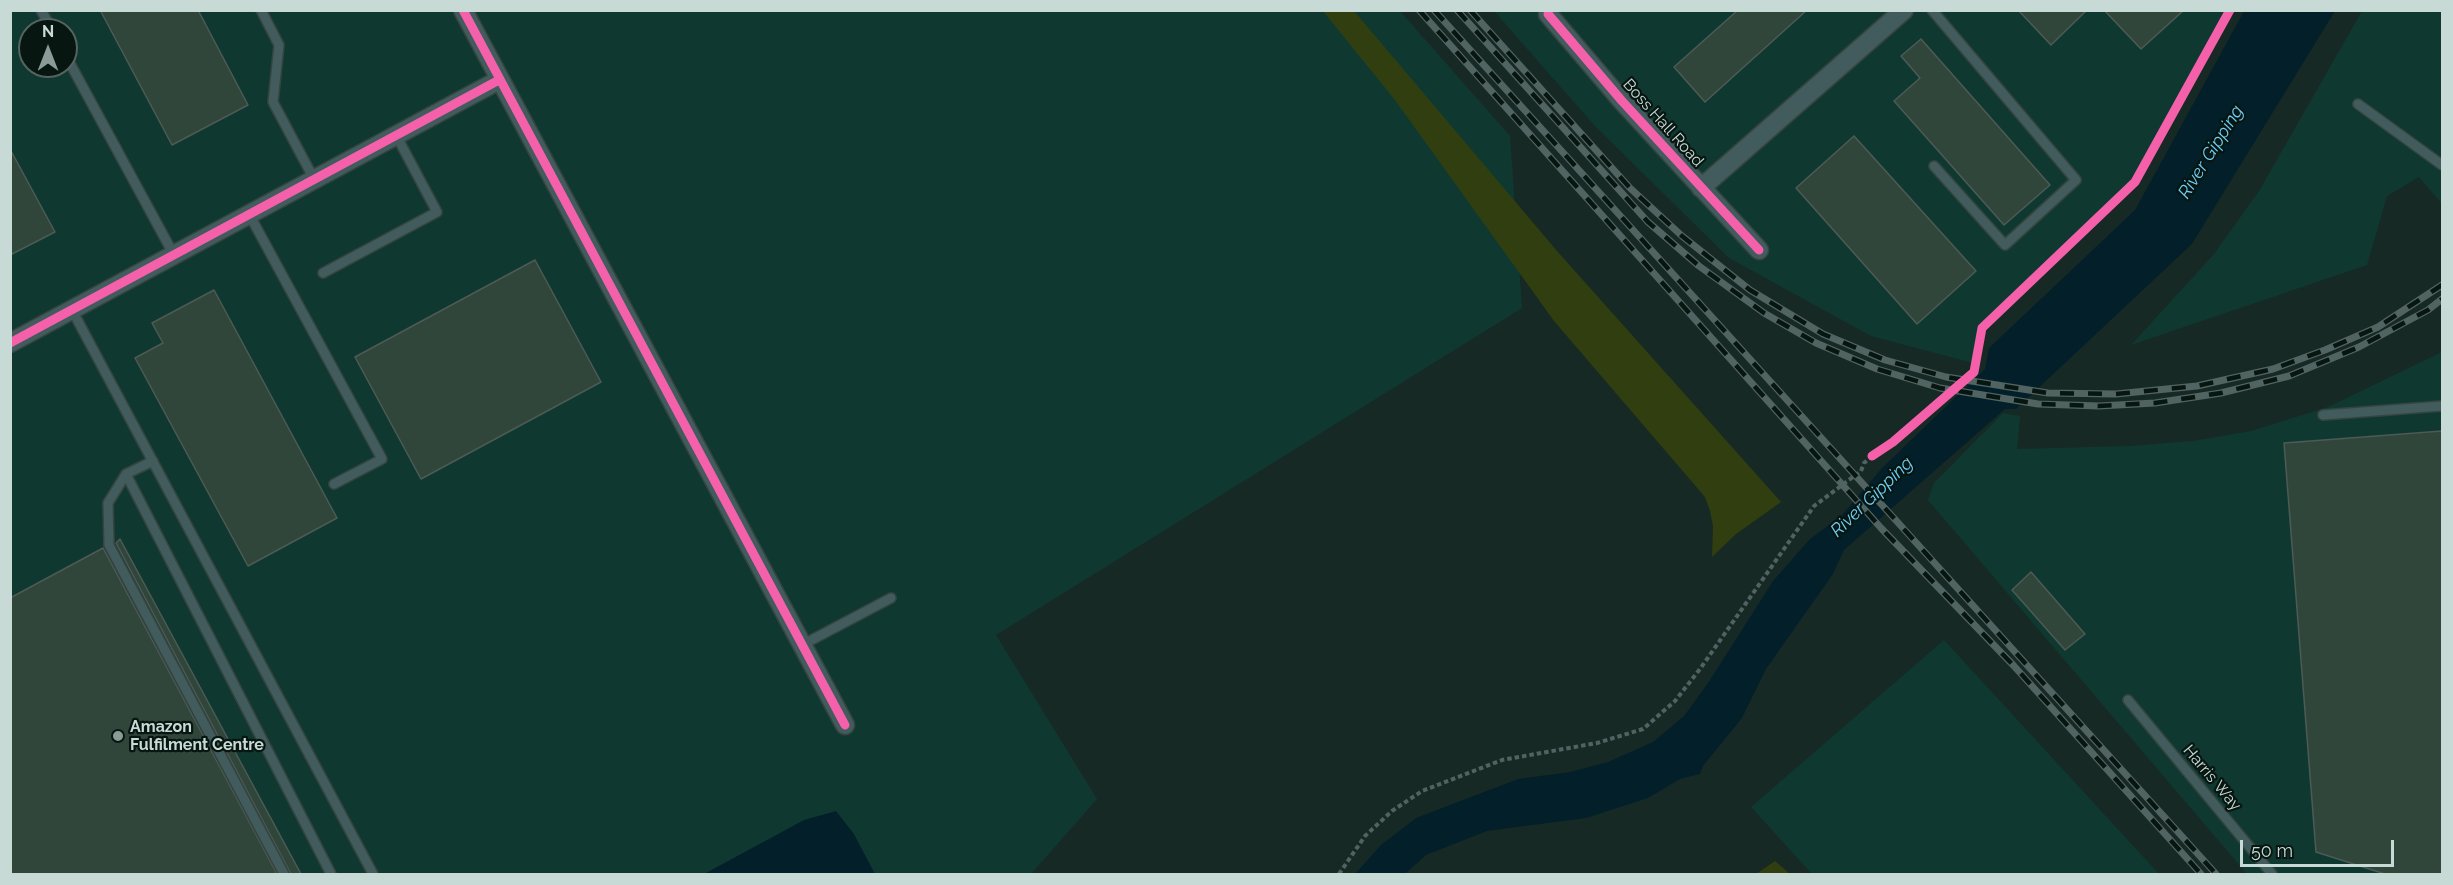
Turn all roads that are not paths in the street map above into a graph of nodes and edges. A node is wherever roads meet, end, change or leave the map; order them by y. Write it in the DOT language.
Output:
graph roads {
  1 [pos="261,10"];
  2 [pos="463,10"];
  3 [pos="1904,10"];
  4 [pos="1932,10"];
  5 [pos="1548,14"];
  6 [pos="78,78"];
  7 [pos="499,80"];
  8 [pos="2358,104"];
  9 [pos="396,135"];
  10 [pos="2442,165"];
  11 [pos="1934,166"];
  12 [pos="314,179"];
  13 [pos="1701,188"];
  14 [pos="249,214"];
  15 [pos="1759,250"];
  16 [pos="174,255"];
  17 [pos="323,273"];
  18 [pos="72,310"];
  19 [pos="10,343"];
  20 [pos="2442,406"];
  21 [pos="2323,415"];
  22 [pos="153,461"];
  23 [pos="126,474"];
  24 [pos="334,484"];
  25 [pos="891,598"];
  26 [pos="802,645"];
  27 [pos="2128,700"];
  28 [pos="845,725"];
  29 [pos="285,874"];
  30 [pos="331,874"];
  31 [pos="373,874"];
  32 [pos="2272,874"];
  1 -- 12 [label="lane"];
  2 -- 7 [label="street"];
  3 -- 13 [label="street, Boss Hall Road"];
  4 -- 11 [label="lane"];
  5 -- 13 [label="street, Boss Hall Road"];
  6 -- 16 [label="lane"];
  7 -- 9 [label="street"];
  7 -- 26 [label="street"];
  8 -- 10 [label="lane"];
  9 -- 12 [label="street"];
  9 -- 17 [label="lane"];
  12 -- 14 [label="street"];
  13 -- 15 [label="street, Boss Hall Road"];
  14 -- 16 [label="street"];
  14 -- 24 [label="lane"];
  16 -- 18 [label="street"];
  18 -- 19 [label="street"];
  18 -- 22 [label="lane"];
  20 -- 21 [label="lane"];
  22 -- 23 [label="lane"];
  22 -- 31 [label="lane"];
  23 -- 29 [label="lane"];
  23 -- 30 [label="lane"];
  25 -- 26 [label="lane"];
  26 -- 28 [label="street"];
  27 -- 32 [label="lane, Harris Way"];
}
